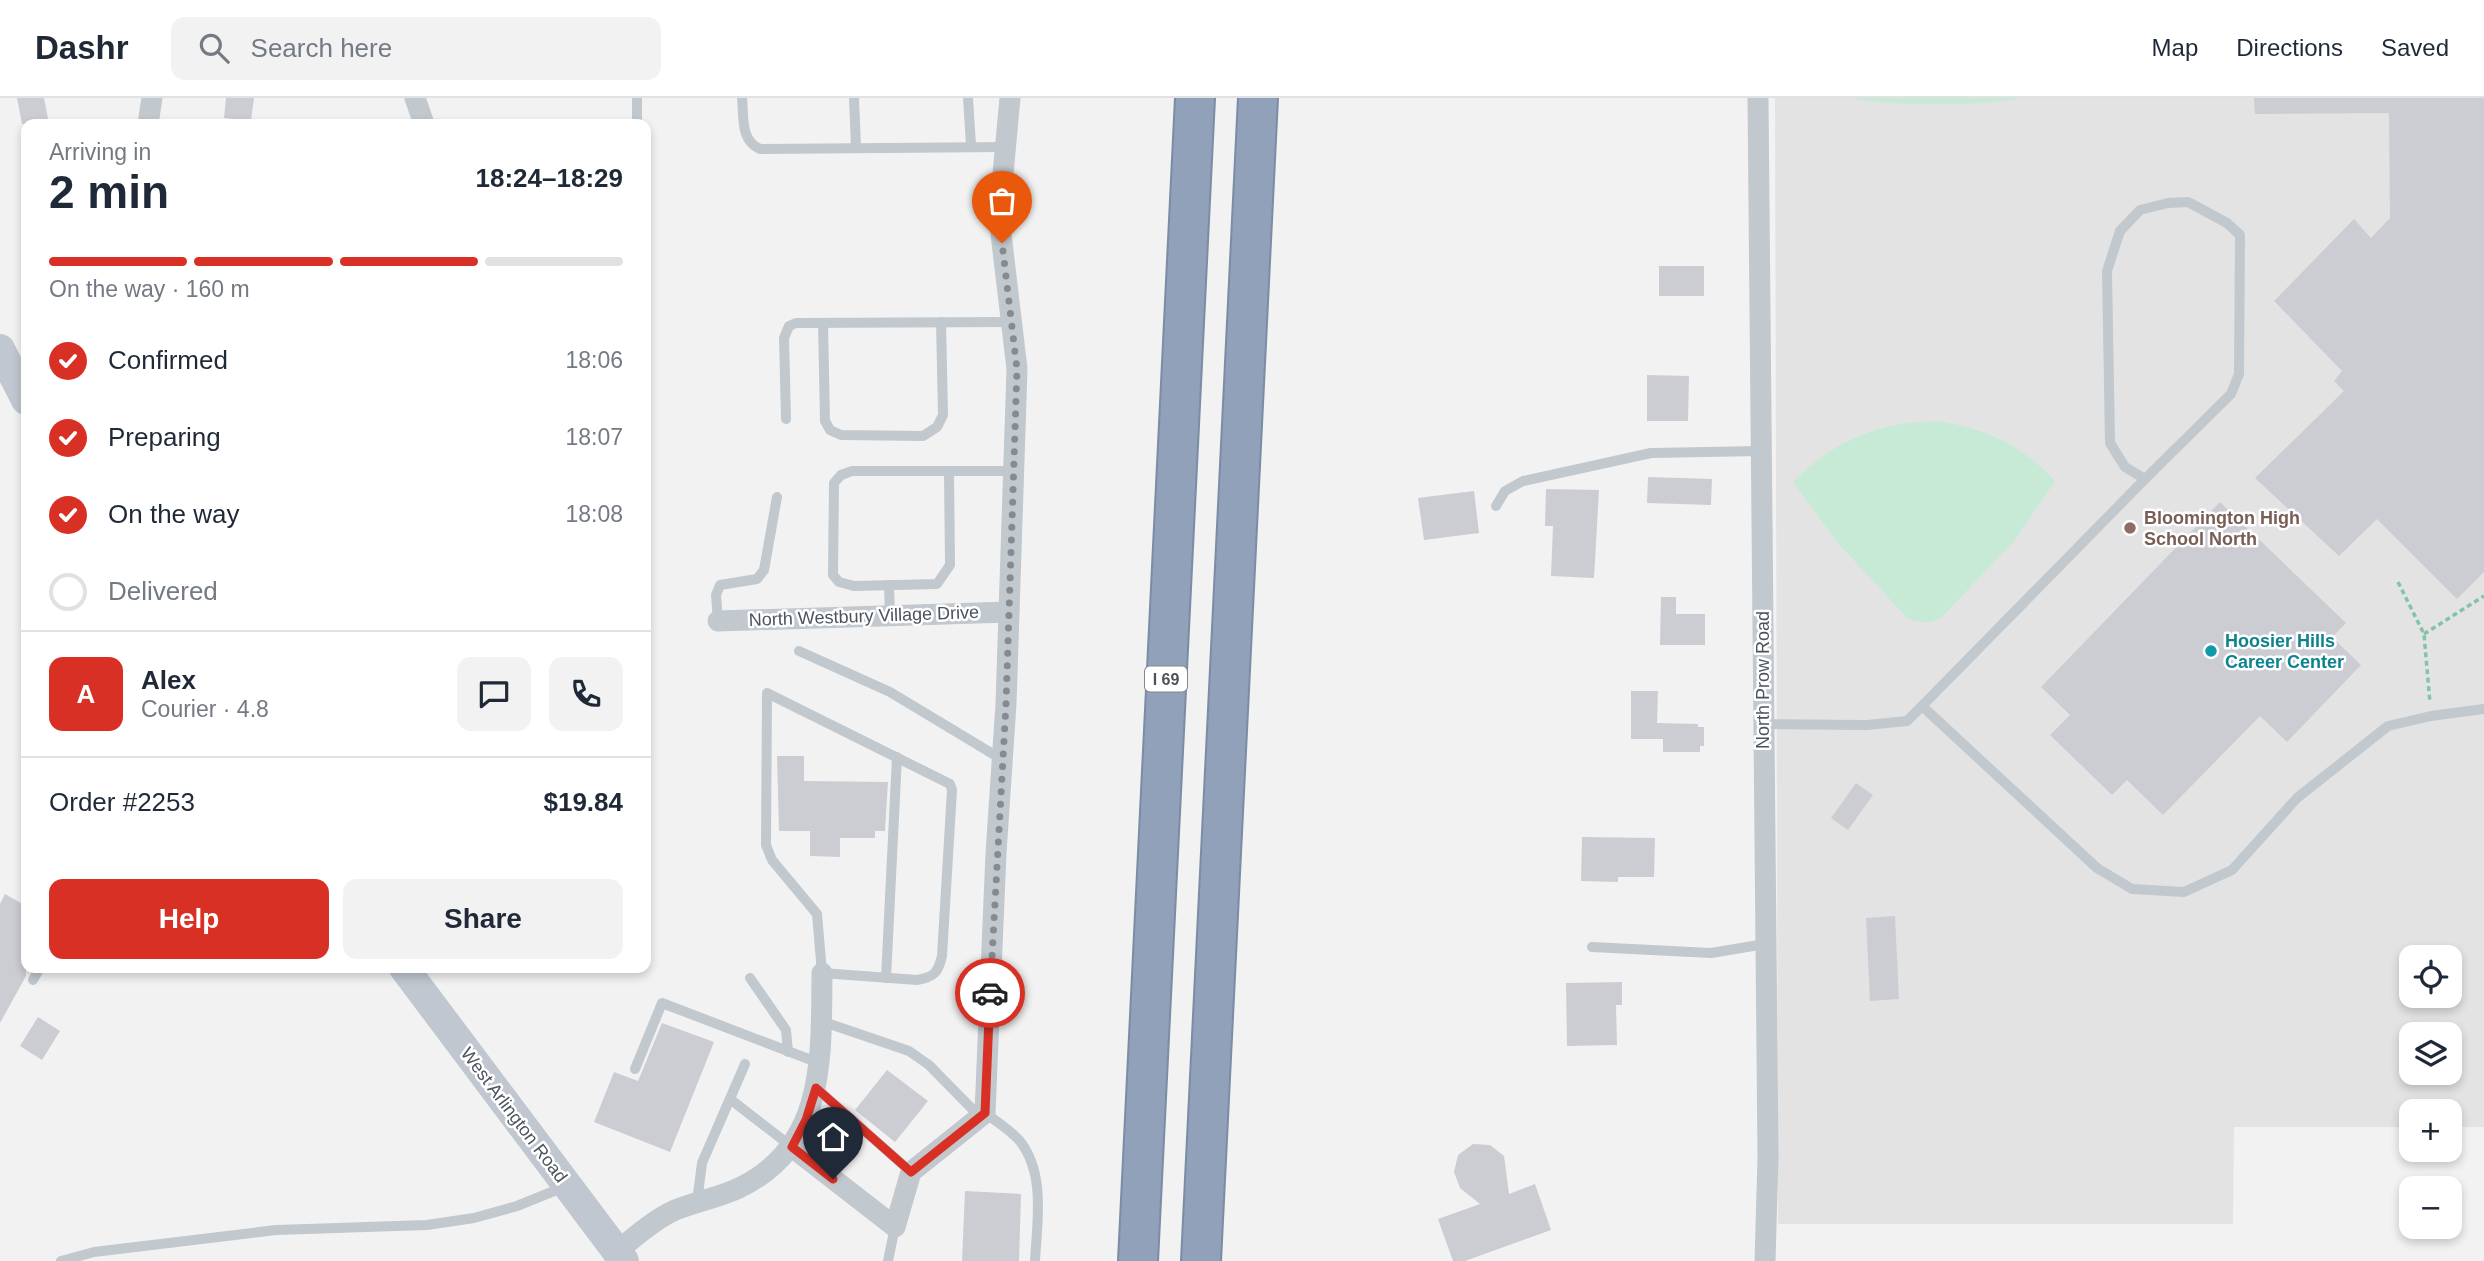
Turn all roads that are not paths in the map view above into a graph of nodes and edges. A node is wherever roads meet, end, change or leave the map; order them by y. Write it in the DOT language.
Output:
graph roads {
  1 [pos="152,98"];
  2 [pos="415,98"];
  3 [pos="637,98"];
  4 [pos="742,98"];
  5 [pos="854,98"];
  6 [pos="968,98"];
  7 [pos="1010,98"];
  8 [pos="1195,98"];
  9 [pos="1258,98"];
  10 [pos="1758,98"];
  11 [pos="149,119"];
  12 [pos="422,119"];
  13 [pos="637,119"];
  14 [pos="971,145"];
  15 [pos="1006,146"];
  16 [pos="856,147"];
  17 [pos="941,322"];
  18 [pos="1011,322"];
  19 [pos="822,323"];
  20 [pos="0,349"];
  21 [pos="21,390"];
  22 [pos="786,419"];
  23 [pos="1761,451"];
  24 [pos="949,471"];
  25 [pos="1013,471"];
  26 [pos="2145,479"];
  27 [pos="777,497"];
  28 [pos="1496,506"];
  29 [pos="889,585"];
  30 [pos="1009,612"];
  31 [pos="890,615"];
  32 [pos="718,621"];
  33 [pos="799,651"];
  34 [pos="1922,706"];
  35 [pos="2484,709"];
  36 [pos="1763,724"];
  37 [pos="897,757"];
  38 [pos="1003,760"];
  39 [pos="1765,944"];
  40 [pos="1592,947"];
  41 [pos="37,973"];
  42 [pos="408,973"];
  43 [pos="822,973"];
  44 [pos="750,978"];
  45 [pos="886,978"];
  46 [pos="33,980"];
  47 [pos="821,1021"];
  48 [pos="789,1052"];
  49 [pos="819,1063"];
  50 [pos="745,1064"];
  51 [pos="635,1069"];
  52 [pos="816,1088"];
  53 [pos="730,1100"];
  54 [pos="983,1115"];
  55 [pos="792,1147"];
  56 [pos="911,1172"];
  57 [pos="567,1186"];
  58 [pos="697,1202"];
  59 [pos="895,1227"];
  60 [pos="620,1256"];
  61 [pos="892,1258"];
  62 [pos="61,1261"];
  63 [pos="1035,1261"];
  64 [pos="1138,1261"];
  65 [pos="1201,1261"];
  66 [pos="1765,1261"];
  1 -- 11 [label="street"];
  2 -- 12 [label="street"];
  3 -- 13 [label="lane"];
  4 -- 16 [label="lane"];
  5 -- 16 [label="lane"];
  6 -- 14 [label="lane"];
  7 -- 15 [label="street"];
  8 -- 64 [label="highway, I 69"];
  9 -- 65 [label="highway"];
  10 -- 23 [label="street, North Prow Road"];
  14 -- 15 [label="lane"];
  14 -- 16 [label="lane"];
  15 -- 18 [label="street"];
  17 -- 18 [label="lane"];
  17 -- 19 [label="lane"];
  17 -- 19 [label="lane"];
  18 -- 25 [label="street"];
  19 -- 22 [label="lane"];
  20 -- 21 [label="street"];
  23 -- 28 [label="lane"];
  23 -- 36 [label="street, North Prow Road"];
  24 -- 25 [label="lane"];
  24 -- 29 [label="lane"];
  24 -- 29 [label="lane"];
  25 -- 30 [label="street"];
  26 -- 26 [label="lane"];
  26 -- 34 [label="lane"];
  27 -- 32 [label="lane"];
  29 -- 31 [label="lane"];
  30 -- 31 [label="street, North Westbury Village Drive"];
  30 -- 38 [label="street"];
  31 -- 32 [label="street, North Westbury Village Drive"];
  33 -- 38 [label="lane"];
  34 -- 35 [label="lane"];
  34 -- 36 [label="lane"];
  36 -- 39 [label="street, North Prow Road"];
  37 -- 43 [label="lane"];
  37 -- 45 [label="lane"];
  37 -- 45 [label="lane"];
  38 -- 54 [label="street"];
  39 -- 40 [label="lane"];
  39 -- 66 [label="street, North Prow Road"];
  41 -- 46 [label="lane"];
  42 -- 57 [label="street, West Arlington Road"];
  43 -- 45 [label="lane"];
  43 -- 47 [label="street"];
  44 -- 48 [label="lane"];
  47 -- 49 [label="street"];
  47 -- 54 [label="lane"];
  48 -- 49 [label="lane"];
  48 -- 51 [label="lane"];
  49 -- 52 [label="street"];
  50 -- 53 [label="lane"];
  52 -- 55 [label="street"];
  52 -- 56 [label="lane"];
  53 -- 55 [label="lane"];
  53 -- 58 [label="lane"];
  54 -- 56 [label="street"];
  54 -- 63 [label="lane"];
  55 -- 58 [label="street"];
  55 -- 59 [label="street"];
  56 -- 59 [label="street"];
  57 -- 60 [label="street, West Arlington Road"];
  57 -- 62 [label="lane"];
  58 -- 60 [label="street"];
  59 -- 61 [label="lane"];
}
